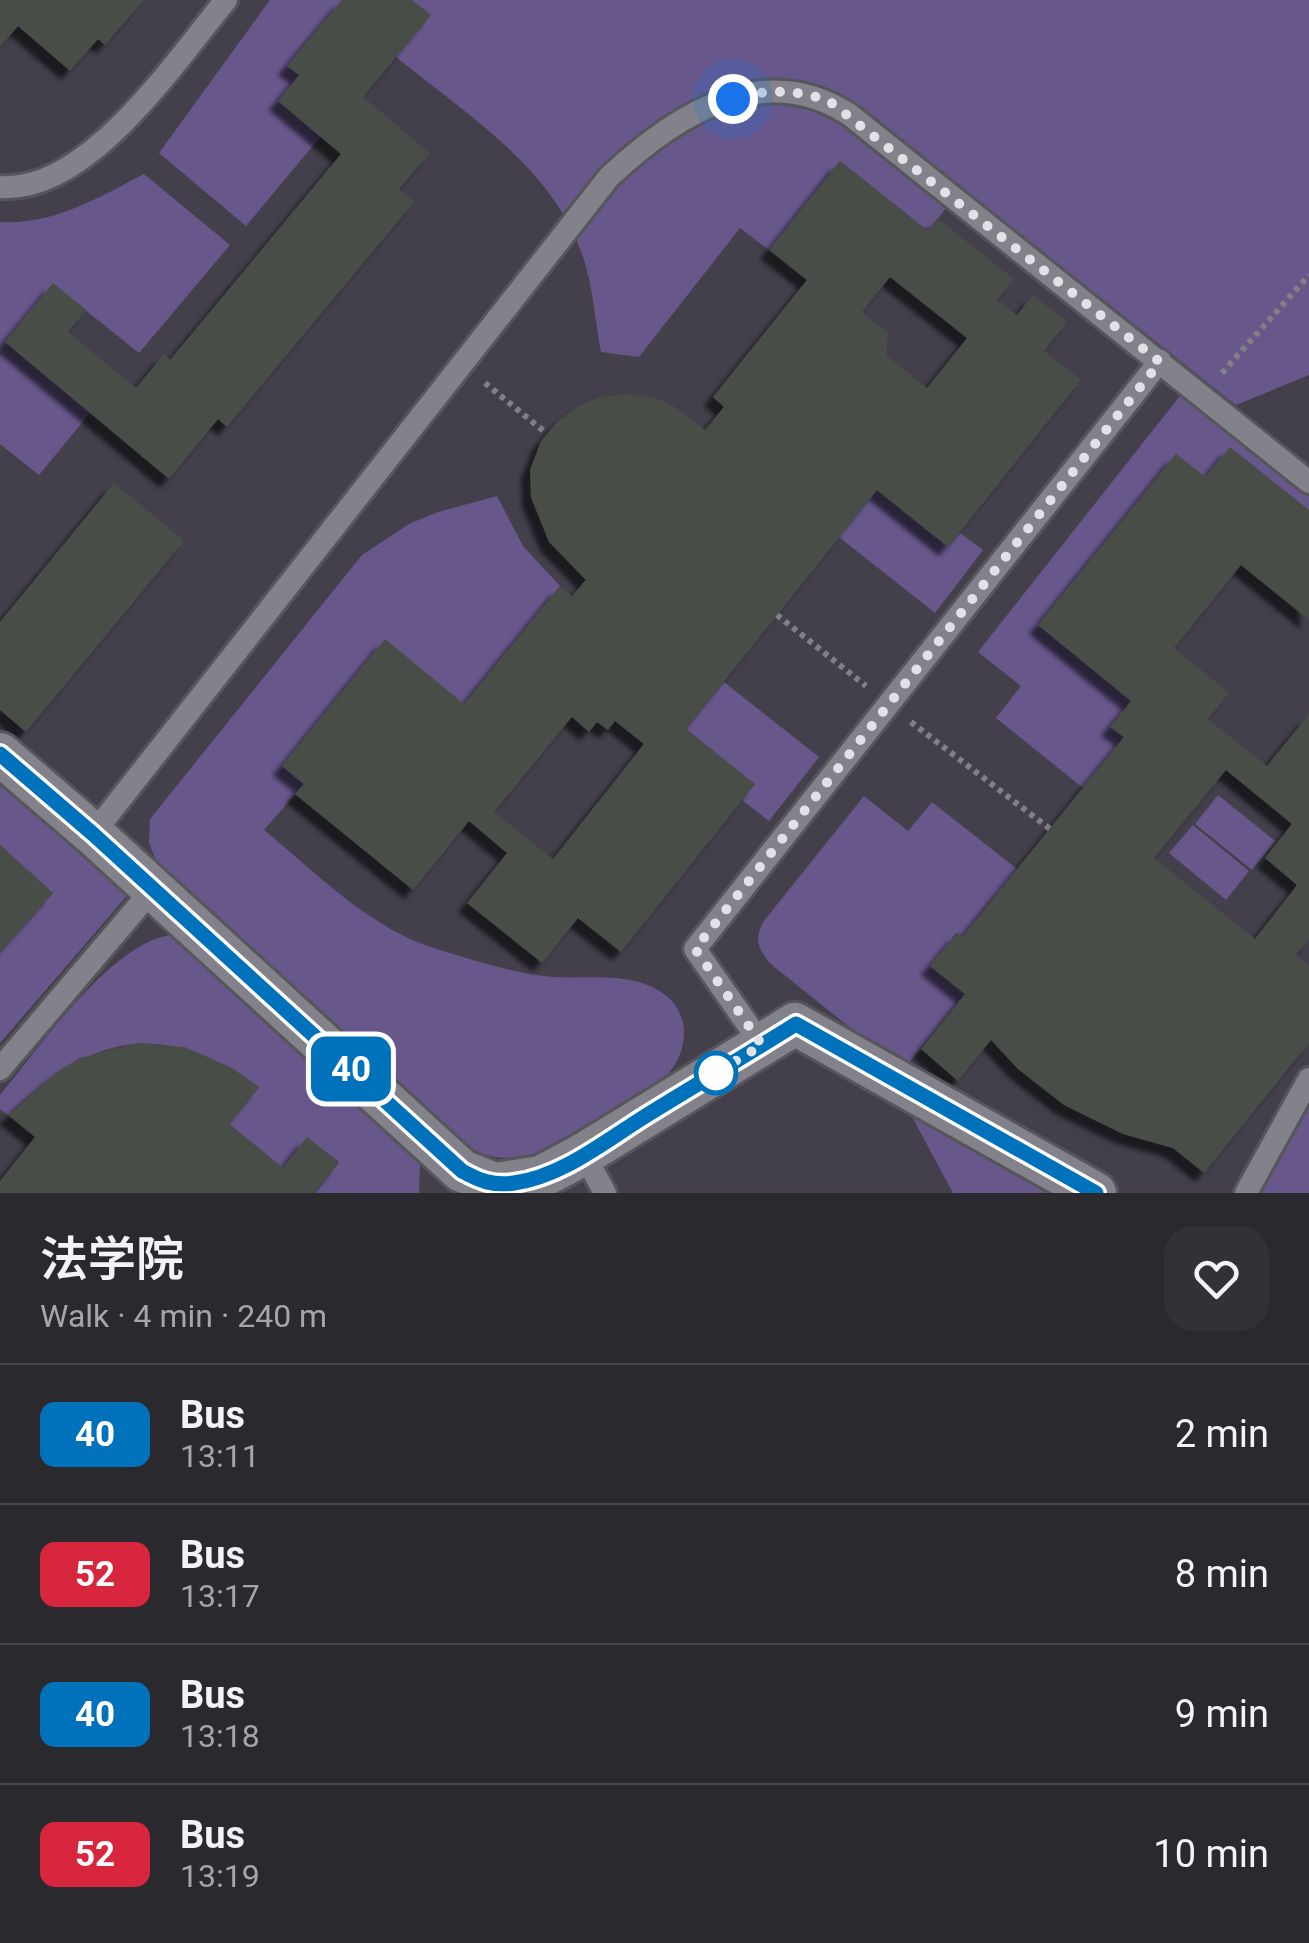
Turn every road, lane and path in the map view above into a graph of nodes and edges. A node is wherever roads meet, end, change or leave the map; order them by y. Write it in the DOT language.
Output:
graph roads {
  1 [pos="226,0"];
  2 [pos="0,187"];
  3 [pos="1309,274"];
  4 [pos="1160,362"];
  5 [pos="464,365"];
  6 [pos="1201,396"];
  7 [pos="546,433"];
  8 [pos="1309,482"];
  9 [pos="0,754"];
  10 [pos="93,834"];
  11 [pos="153,889"];
  12 [pos="762,1045"];
  13 [pos="0,1068"];
  14 [pos="1309,1079"];
  15 [pos="584,1154"];
  16 [pos="456,1182"];
  17 [pos="605,1193"];
  18 [pos="1096,1193"];
  19 [pos="1246,1193"];
  1 -- 2 [label="lane"];
  3 -- 6 [label="path"];
  4 -- 5 [label="lane"];
  4 -- 6 [label="lane"];
  4 -- 12 [label="lane"];
  5 -- 7 [label="path"];
  5 -- 10 [label="lane"];
  6 -- 8 [label="lane"];
  9 -- 10 [label="street"];
  10 -- 11 [label="street"];
  11 -- 13 [label="lane"];
  11 -- 16 [label="street"];
  12 -- 15 [label="street"];
  12 -- 18 [label="street"];
  14 -- 19 [label="lane"];
  15 -- 16 [label="street"];
  15 -- 17 [label="lane"];
}
